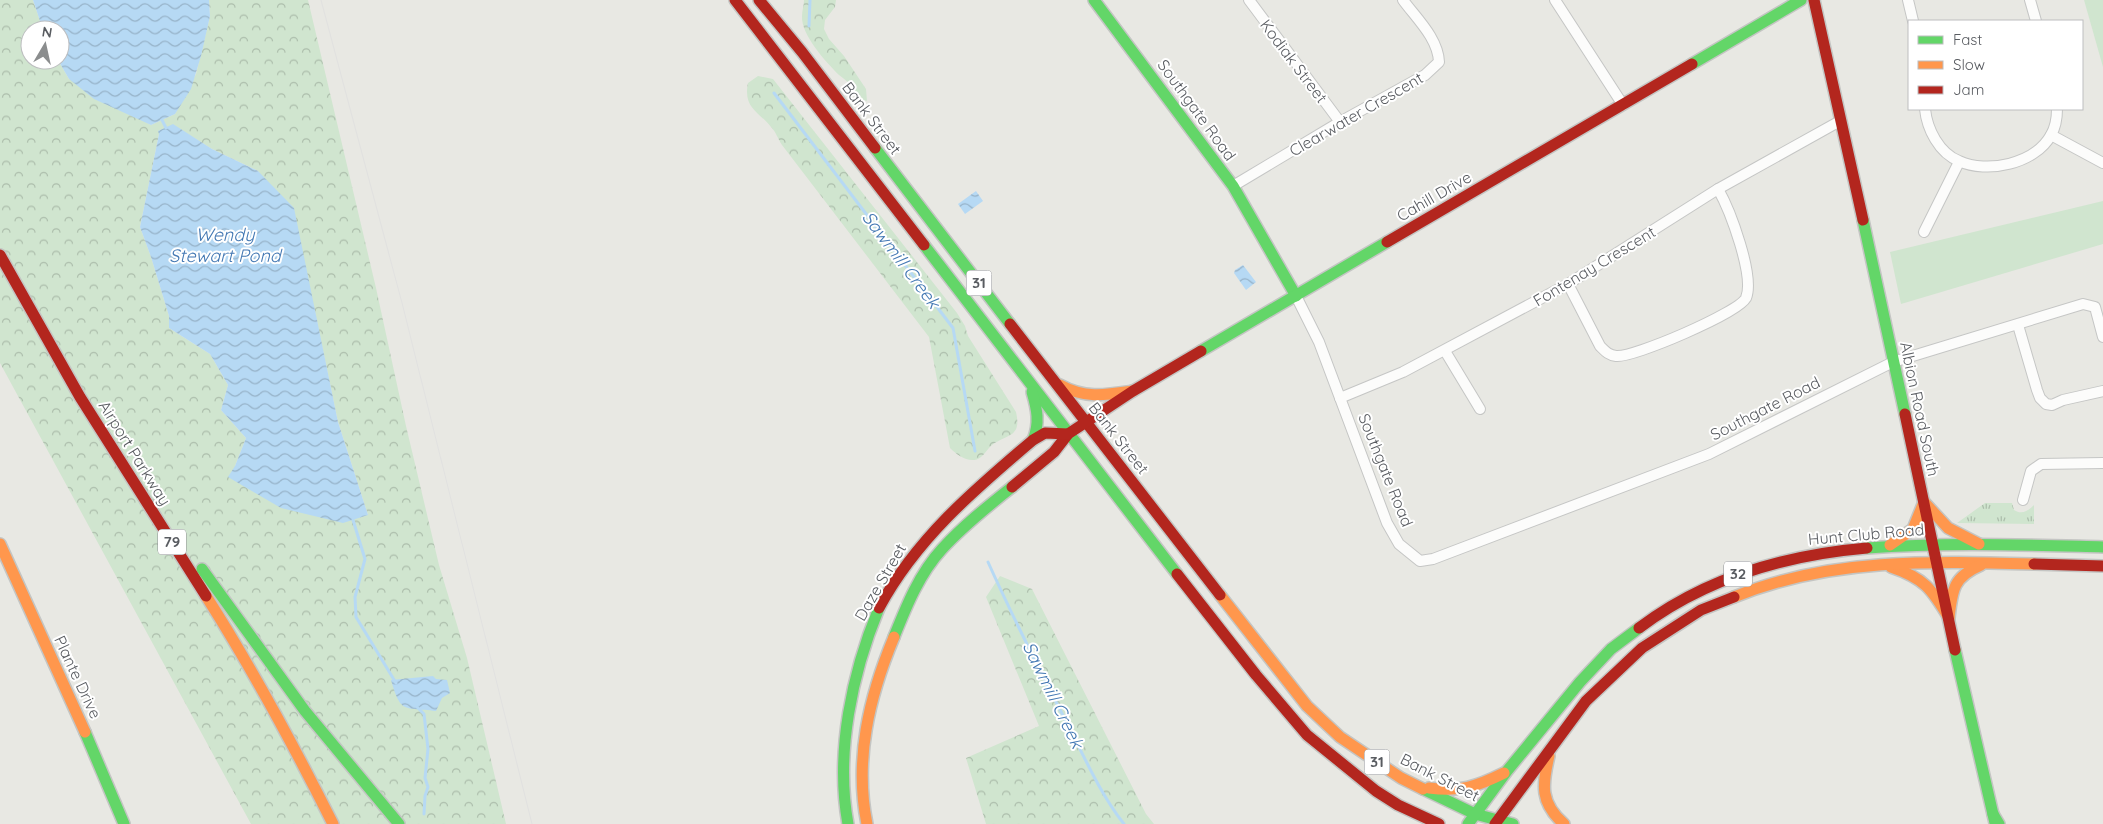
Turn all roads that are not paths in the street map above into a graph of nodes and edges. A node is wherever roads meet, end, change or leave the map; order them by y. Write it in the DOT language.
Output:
graph roads {
  1 [pos="735,0"];
  2 [pos="759,0"];
  3 [pos="1094,0"];
  4 [pos="1249,0"];
  5 [pos="1403,0"];
  6 [pos="1555,0"];
  7 [pos="1801,0"];
  8 [pos="1814,0"];
  9 [pos="1908,0"];
  10 [pos="2030,0"];
  11 [pos="1913,20"];
  12 [pos="2036,20"];
  13 [pos="786,34"];
  14 [pos="770,44"];
  15 [pos="1623,105"];
  16 [pos="1924,110"];
  17 [pos="2057,110"];
  18 [pos="1840,121"];
  19 [pos="1340,122"];
  20 [pos="2051,135"];
  21 [pos="1959,162"];
  22 [pos="2103,163"];
  23 [pos="1233,186"];
  24 [pos="1718,189"];
  25 [pos="1924,232"];
  26 [pos="0,255"];
  27 [pos="1568,284"];
  28 [pos="1296,296"];
  29 [pos="2018,325"];
  30 [pos="2103,337"];
  31 [pos="1445,351"];
  32 [pos="1893,362"];
  33 [pos="1052,380"];
  34 [pos="1030,383"];
  35 [pos="1133,391"];
  36 [pos="2103,391"];
  37 [pos="80,397"];
  38 [pos="1340,398"];
  39 [pos="1480,410"];
  40 [pos="1086,422"];
  41 [pos="1068,434"];
  42 [pos="1033,440"];
  43 [pos="2103,463"];
  44 [pos="984,482"];
  45 [pos="997,497"];
  46 [pos="2023,500"];
  47 [pos="1924,502"];
  48 [pos="1157,513"];
  49 [pos="1138,524"];
  50 [pos="0,545"];
  51 [pos="1932,545"];
  52 [pos="1889,546"];
  53 [pos="1982,546"];
  54 [pos="2103,547"];
  55 [pos="1935,562"];
  56 [pos="1880,564"];
  57 [pos="1984,564"];
  58 [pos="2103,566"];
  59 [pos="1949,618"];
  60 [pos="1252,636"];
  61 [pos="1236,647"];
  62 [pos="859,666"];
  63 [pos="878,672"];
  64 [pos="262,687"];
  65 [pos="1340,737"];
  66 [pos="1551,748"];
  67 [pos="1325,750"];
  68 [pos="1508,771"];
  69 [pos="1416,786"];
  70 [pos="862,800"];
  71 [pos="843,801"];
  72 [pos="1398,805"];
  73 [pos="1475,814"];
  74 [pos="1995,821"];
  75 [pos="1496,822"];
  76 [pos="124,824"];
  77 [pos="323,824"];
  78 [pos="333,824"];
  79 [pos="399,824"];
  80 [pos="848,824"];
  81 [pos="867,824"];
  82 [pos="1412,824"];
  83 [pos="1439,824"];
  84 [pos="1468,824"];
  85 [pos="1513,824"];
  86 [pos="1564,824"];
  1 -- 14 [label="main road, 31"];
  2 -- 13 [label="main road, Bank Street / 31"];
  3 -- 23 [label="main road, Southgate Road"];
  4 -- 19 [label="street, Kodiak Street"];
  5 -- 19 [label="street, Clearwater Crescent"];
  6 -- 15 [label="street"];
  7 -- 15 [label="main road, Cahill Drive"];
  8 -- 18 [label="main road, Albion Road South"];
  9 -- 11 [label="street"];
  10 -- 12 [label="street"];
  13 -- 14 [label="main road"];
  13 -- 33 [label="main road, Bank Street / 31"];
  14 -- 34 [label="main road, 31"];
  15 -- 28 [label="main road, Cahill Drive"];
  16 -- 21 [label="street"];
  17 -- 20 [label="street"];
  18 -- 24 [label="street, Fontenay Crescent"];
  18 -- 32 [label="main road, Albion Road South"];
  19 -- 23 [label="street, Clearwater Crescent"];
  20 -- 21 [label="street"];
  20 -- 22 [label="street"];
  21 -- 25 [label="street"];
  23 -- 28 [label="main road, Southgate Road"];
  24 -- 27 [label="street, Fontenay Crescent"];
  24 -- 27 [label="street"];
  26 -- 37 [label="main road, Airport Parkway / 79"];
  27 -- 31 [label="street, Fontenay Crescent"];
  28 -- 35 [label="main road, Cahill Drive"];
  28 -- 38 [label="street, Southgate Road"];
  29 -- 30 [label="street"];
  29 -- 32 [label="street"];
  29 -- 36 [label="street"];
  31 -- 38 [label="street, Fontenay Crescent"];
  31 -- 39 [label="street"];
  32 -- 38 [label="street, Southgate Road"];
  32 -- 47 [label="main road, Albion Road South"];
  33 -- 35 [label="main road"];
  33 -- 40 [label="main road, Bank Street / 31"];
  34 -- 41 [label="main road, 31"];
  34 -- 42 [label="main road"];
  35 -- 40 [label="main road, Cahill Drive"];
  37 -- 64 [label="main road, Airport Parkway / 79"];
  37 -- 79 [label="main road"];
  40 -- 41 [label="main road"];
  40 -- 48 [label="main road, Bank Street / 31"];
  41 -- 42 [label="main road, Daze Street"];
  41 -- 45 [label="main road"];
  41 -- 49 [label="main road, 31"];
  42 -- 44 [label="main road, Daze Street"];
  43 -- 46 [label="street"];
  44 -- 45 [label="main road"];
  44 -- 62 [label="main road, Daze Street"];
  45 -- 63 [label="main road"];
  47 -- 51 [label="main road, Albion Road South"];
  47 -- 52 [label="main road"];
  47 -- 53 [label="main road"];
  48 -- 49 [label="main road"];
  48 -- 60 [label="main road, Bank Street / 31"];
  49 -- 61 [label="main road, 31"];
  50 -- 76 [label="main road, Plante Drive"];
  51 -- 52 [label="main road, Hunt Club Road / 32"];
  51 -- 53 [label="main road, Hunt Club Road / 32"];
  51 -- 55 [label="main road, Albion Road South"];
  52 -- 68 [label="main road, Hunt Club Road / 32"];
  53 -- 54 [label="main road, Hunt Club Road / 32"];
  55 -- 56 [label="main road, Hunt Club Road / 32"];
  55 -- 57 [label="main road, Hunt Club Road / 32"];
  55 -- 59 [label="main road, Albion Road South"];
  56 -- 59 [label="main road"];
  56 -- 66 [label="main road, Hunt Club Road / 32"];
  57 -- 58 [label="main road, Hunt Club Road / 32"];
  57 -- 59 [label="main road"];
  59 -- 74 [label="main road, Albion Road South"];
  60 -- 61 [label="main road"];
  60 -- 65 [label="main road, Bank Street / 31"];
  61 -- 67 [label="main road, 31"];
  62 -- 63 [label="main road"];
  62 -- 71 [label="main road, Daze Street"];
  63 -- 70 [label="main road"];
  64 -- 77 [label="main road"];
  64 -- 78 [label="main road, Airport Parkway / 79"];
  65 -- 67 [label="main road"];
  65 -- 69 [label="main road, Bank Street / 31"];
  66 -- 75 [label="main road, Hunt Club Road / 32"];
  66 -- 86 [label="main road"];
  67 -- 72 [label="main road, 31"];
  68 -- 69 [label="main road"];
  68 -- 73 [label="main road, Hunt Club Road / 32"];
  69 -- 73 [label="main road, Bank Street / 31"];
  70 -- 71 [label="main road"];
  70 -- 81 [label="main road"];
  71 -- 80 [label="main road, Daze Street"];
  72 -- 82 [label="main road"];
  72 -- 83 [label="main road, 31"];
  73 -- 75 [label="main road, Bank Street / 31"];
  73 -- 84 [label="main road, Hunt Club Road / 32"];
  75 -- 85 [label="main road, Bank Street / 31"];
}
